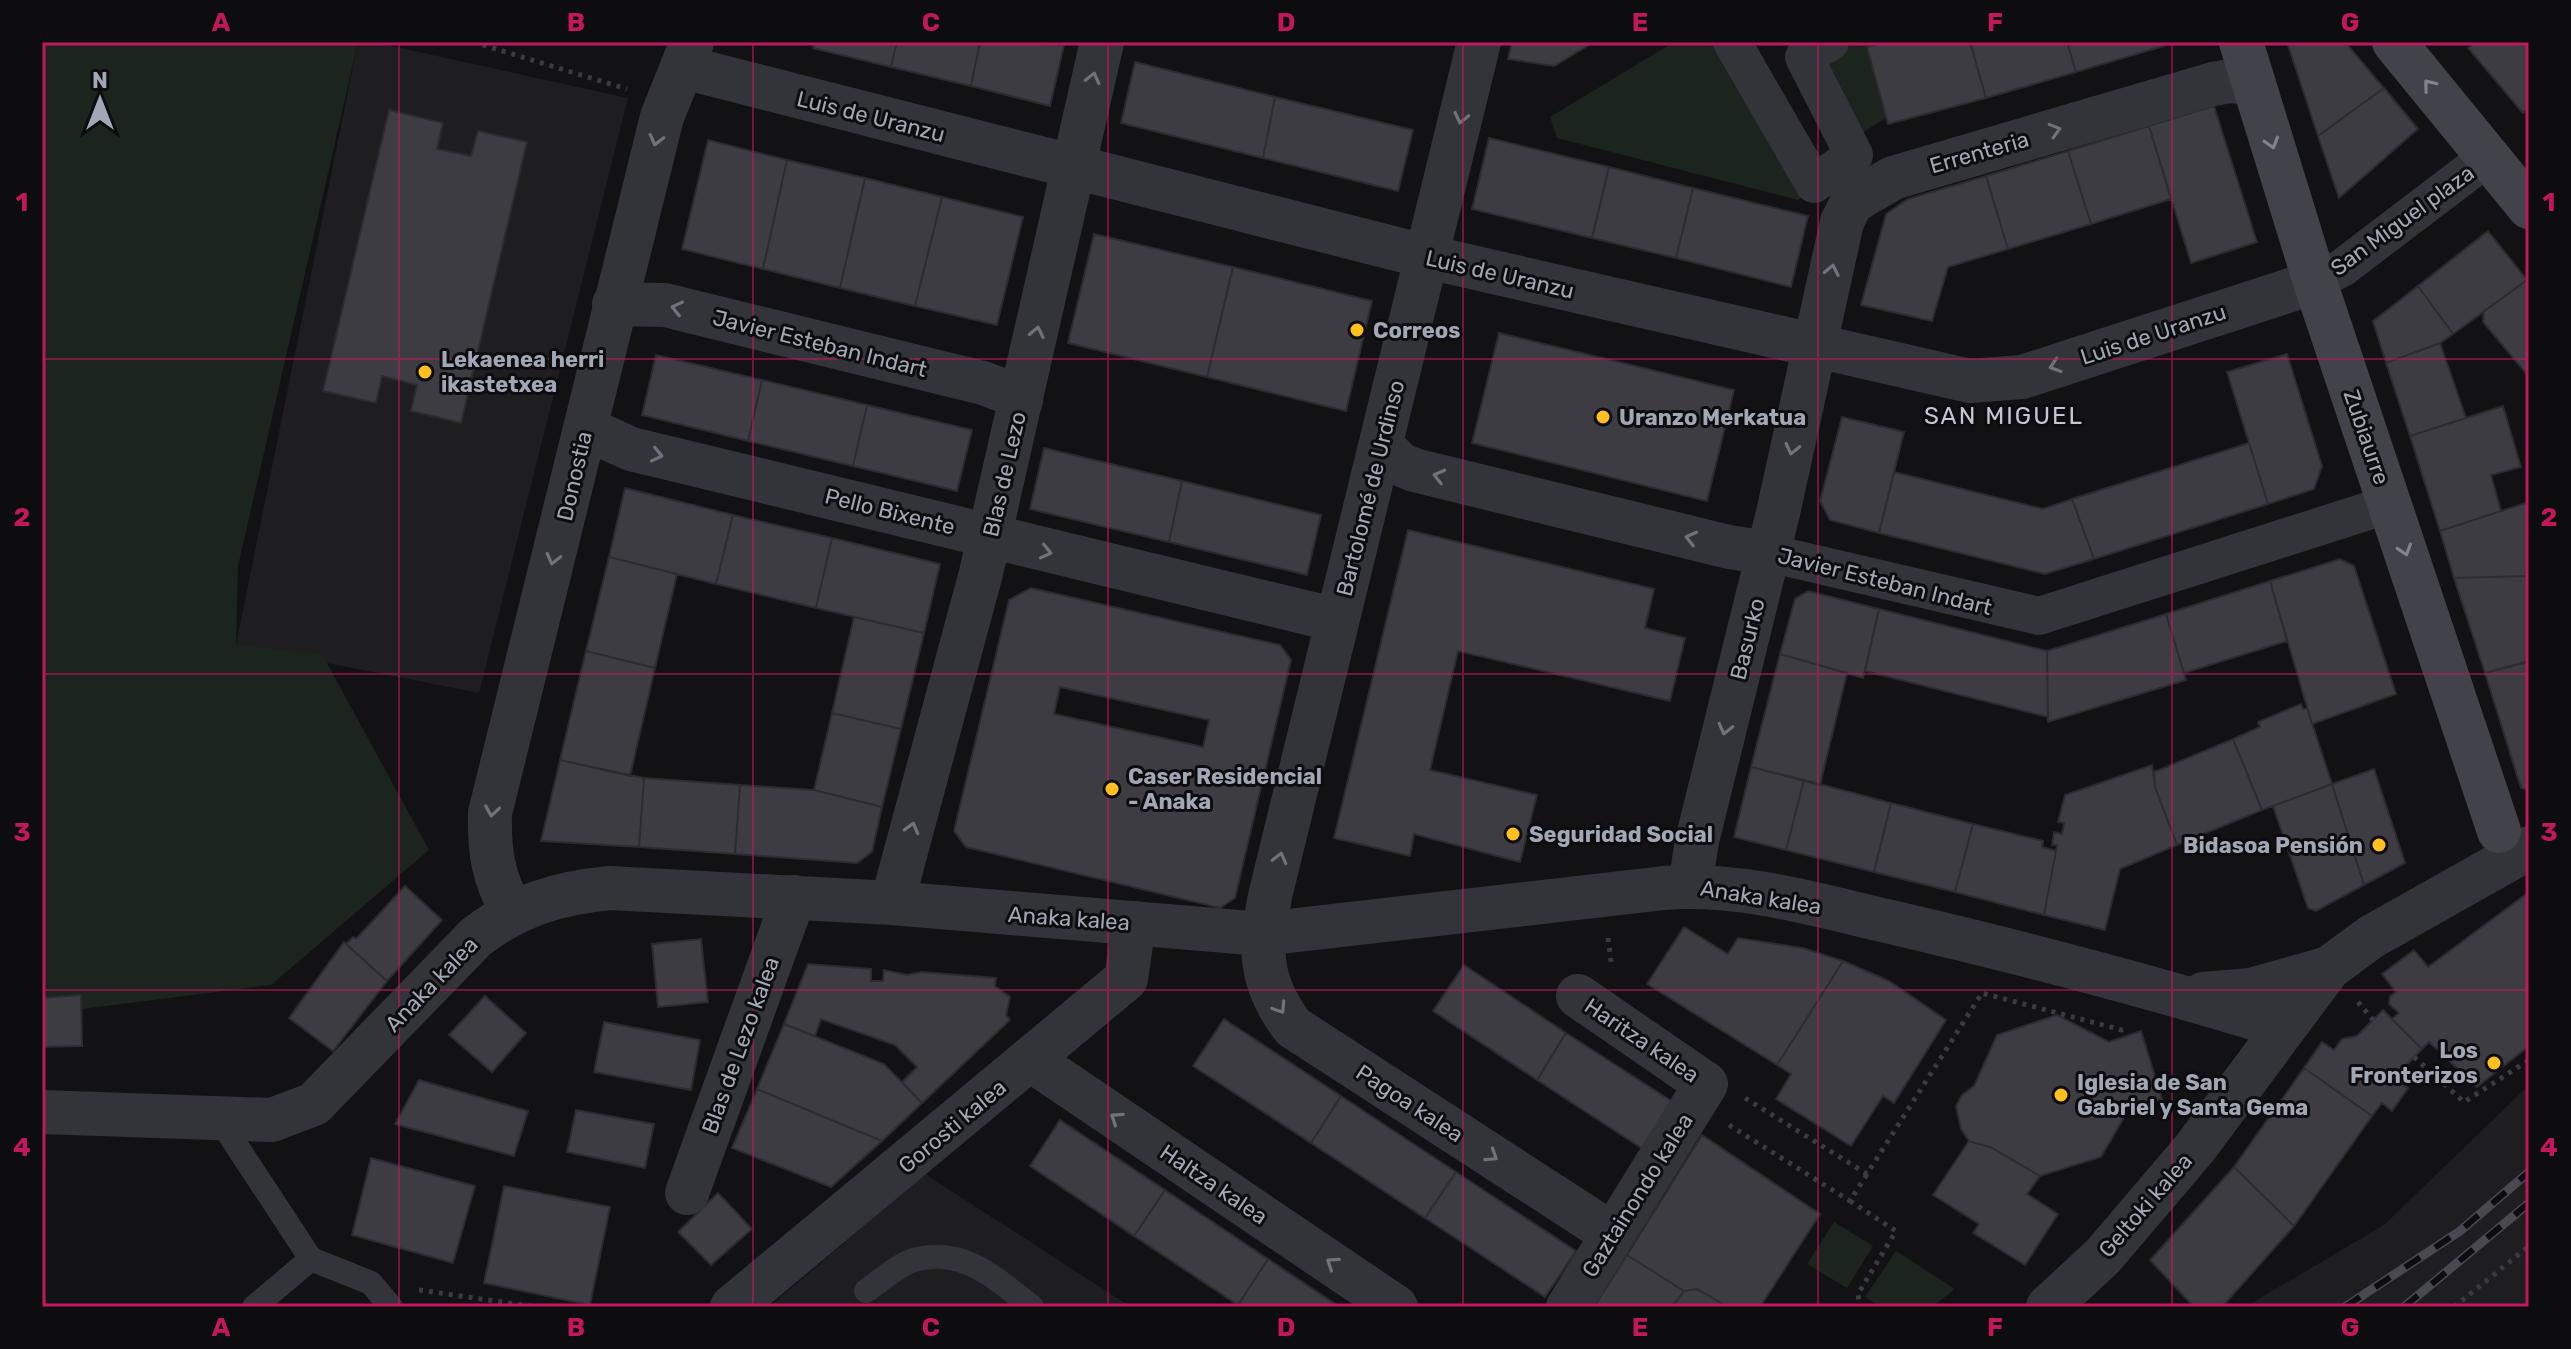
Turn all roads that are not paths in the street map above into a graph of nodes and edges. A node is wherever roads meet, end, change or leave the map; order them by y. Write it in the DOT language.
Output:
graph roads {
  1 [pos="1102,42"];
  2 [pos="1479,42"];
  3 [pos="1732,42"];
  4 [pos="1830,42"];
  5 [pos="2241,42"];
  6 [pos="2394,42"];
  7 [pos="688,54"];
  8 [pos="2254,84"];
  9 [pos="2488,157"];
  10 [pos="1071,166"];
  11 [pos="2529,207"];
  12 [pos="1428,257"];
  13 [pos="2315,282"];
  14 [pos="614,304"];
  15 [pos="1815,346"];
  16 [pos="1021,401"];
  17 [pos="585,428"];
  18 [pos="1381,445"];
  19 [pos="2390,504"];
  20 [pos="990,537"];
  21 [pos="1768,553"];
  22 [pos="1338,616"];
  23 [pos="2519,842"];
  24 [pos="1690,886"];
  25 [pos="794,897"];
  26 [pos="892,903"];
  27 [pos="512,911"];
  28 [pos="1134,923"];
  29 [pos="1262,934"];
  30 [pos="2329,968"];
  31 [pos="2168,992"];
  32 [pos="2237,992"];
  33 [pos="1578,996"];
  34 [pos="2280,1026"];
  35 [pos="1031,1060"];
  36 [pos="1725,1090"];
  37 [pos="2233,1096"];
  38 [pos="42,1112"];
  39 [pos="219,1119"];
  40 [pos="687,1193"];
  41 [pos="1612,1234"];
  42 [pos="311,1259"];
  43 [pos="866,1291"];
  44 [pos="254,1307"];
  45 [pos="391,1307"];
  46 [pos="732,1307"];
  47 [pos="1032,1307"];
  48 [pos="1396,1307"];
  49 [pos="1568,1307"];
  50 [pos="2048,1307"];
  10 -- 1 [label="street, Blas de Lezo, one-way"];
  2 -- 12 [label="street, Bartolomé de Urdinso, one-way"];
  3 -- 4 [label="street"];
  5 -- 8 [label="main road, Zubiaurre"];
  9 -- 6 [label="main road, one-way"];
  7 -- 10 [label="street, Luis de Uranzu"];
  7 -- 14 [label="street, Donostia, one-way"];
  8 -- 13 [label="main road, Zubiaurre, one-way"];
  15 -- 8 [label="street, Errenteria, one-way"];
  9 -- 11 [label="main road"];
  9 -- 13 [label="street, San Miguel plaza"];
  10 -- 12 [label="street, Luis de Uranzu"];
  16 -- 10 [label="street, Blas de Lezo, one-way"];
  12 -- 15 [label="street, Luis de Uranzu"];
  12 -- 18 [label="street, Bartolomé de Urdinso"];
  13 -- 15 [label="street, Luis de Uranzu, one-way"];
  13 -- 19 [label="main road, Zubiaurre"];
  16 -- 14 [label="street, Javier Esteban Indart, one-way"];
  14 -- 17 [label="street, Donostia"];
  15 -- 21 [label="street, Basurko, one-way"];
  16 -- 20 [label="street, Blas de Lezo"];
  17 -- 20 [label="street, Pello Bixente, one-way"];
  17 -- 27 [label="street, Donostia, one-way"];
  21 -- 18 [label="street, Javier Esteban Indart, one-way"];
  18 -- 22 [label="street, Bartolomé de Urdinso"];
  19 -- 21 [label="street, Javier Esteban Indart"];
  19 -- 23 [label="main road, Zubiaurre, one-way"];
  20 -- 22 [label="street, Pello Bixente, one-way"];
  26 -- 20 [label="street, Blas de Lezo, one-way"];
  21 -- 24 [label="street, Basurko, one-way"];
  29 -- 22 [label="street, Bartolomé de Urdinso, one-way"];
  23 -- 30 [label="street, Geltoki kalea"];
  24 -- 29 [label="street, Anaka kalea"];
  24 -- 31 [label="street, Anaka kalea"];
  25 -- 26 [label="street, Anaka kalea"];
  25 -- 27 [label="street, Anaka kalea"];
  25 -- 40 [label="street, Blas de Lezo kalea"];
  26 -- 28 [label="street, Anaka kalea"];
  27 -- 39 [label="street, Anaka kalea"];
  28 -- 29 [label="street, Anaka kalea"];
  28 -- 35 [label="street, Gorosti kalea"];
  29 -- 41 [label="street, Pagoa kalea, one-way"];
  30 -- 32 [label="street, Anaka kalea"];
  30 -- 34 [label="street, Geltoki kalea"];
  31 -- 32 [label="street, Anaka kalea"];
  31 -- 34 [label="street, Anaka kalea"];
  31 -- 37 [label="street, Anaka kalea"];
  32 -- 34 [label="street"];
  33 -- 36 [label="street, Haritza kalea"];
  34 -- 37 [label="street, Geltoki kalea"];
  35 -- 46 [label="street, Gorosti kalea"];
  48 -- 35 [label="street, Haltza kalea, one-way"];
  36 -- 41 [label="street, Gaztainondo kalea"];
  37 -- 50 [label="street, Geltoki kalea"];
  38 -- 39 [label="street, Anaka kalea"];
  39 -- 42 [label="lane"];
  41 -- 49 [label="street, Gaztainondo kalea"];
  42 -- 44 [label="lane"];
  42 -- 45 [label="lane"];
  43 -- 47 [label="lane"];
}
